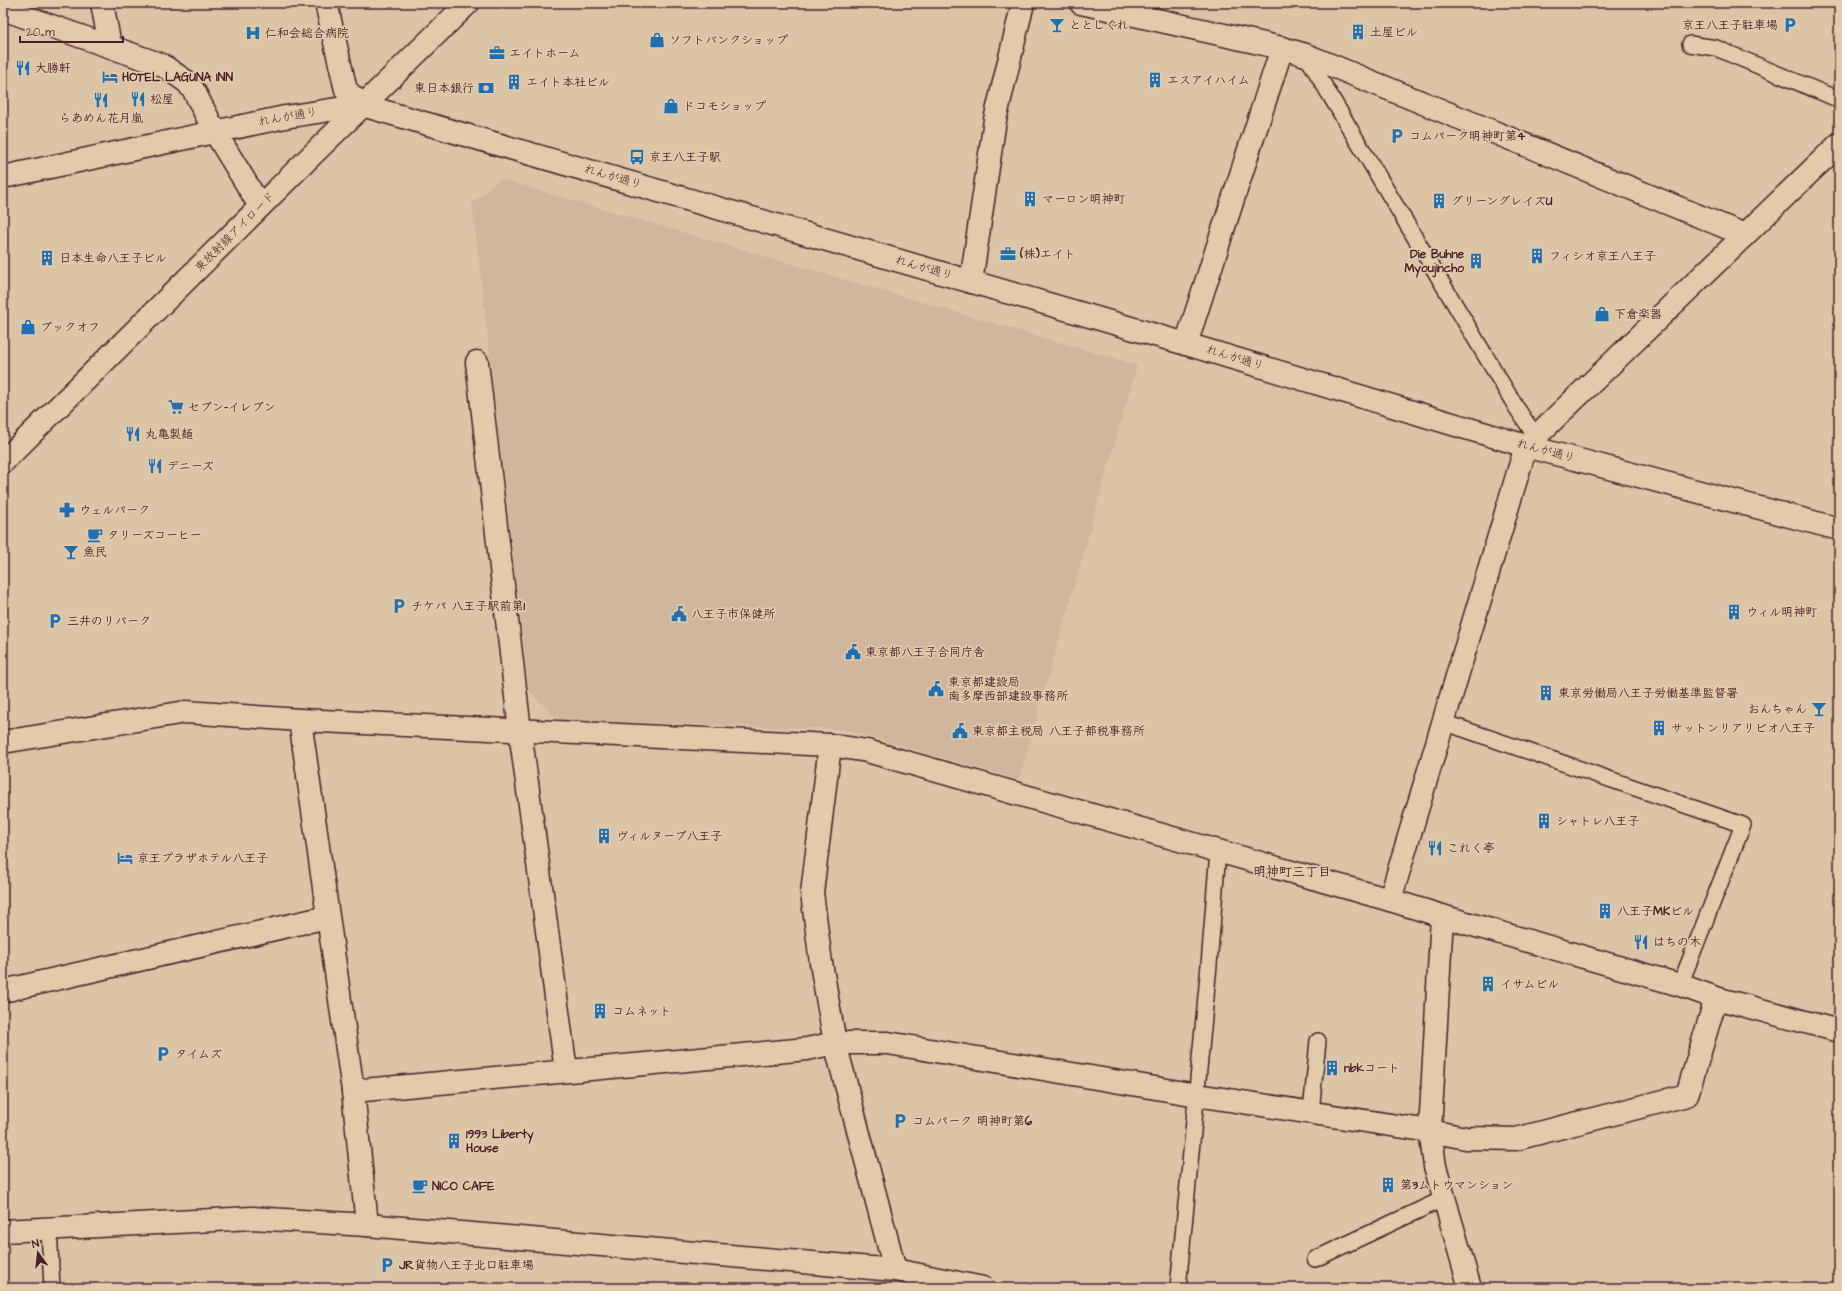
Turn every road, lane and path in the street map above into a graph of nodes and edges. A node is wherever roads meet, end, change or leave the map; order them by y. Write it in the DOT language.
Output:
graph roads {
  1 [pos="102,3"];
  2 [pos="326,3"];
  3 [pos="468,3"];
  4 [pos="1023,3"];
  5 [pos="1081,3"];
  6 [pos="3,9"];
  7 [pos="1690,44"];
  8 [pos="110,46"];
  9 [pos="1282,48"];
  10 [pos="1306,55"];
  11 [pos="1839,101"];
  12 [pos="362,105"];
  13 [pos="215,132"];
  14 [pos="1839,144"];
  15 [pos="3,178"];
  16 [pos="260,206"];
  17 [pos="1745,235"];
  18 [pos="972,282"];
  19 [pos="1186,344"];
  20 [pos="477,362"];
  21 [pos="1531,441"];
  22 [pos="3,462"];
  23 [pos="1839,529"];
  24 [pos="300,720"];
  25 [pos="1443,722"];
  26 [pos="520,731"];
  27 [pos="3,742"];
  28 [pos="830,745"];
  29 [pos="1218,851"];
  30 [pos="1390,900"];
  31 [pos="1442,916"];
  32 [pos="327,917"];
  33 [pos="1680,985"];
  34 [pos="3,991"];
  35 [pos="1716,998"];
  36 [pos="1839,1031"];
  37 [pos="1318,1041"];
  38 [pos="835,1043"];
  39 [pos="566,1071"];
  40 [pos="353,1091"];
  41 [pos="1197,1095"];
  42 [pos="1311,1112"];
  43 [pos="1430,1131"];
  44 [pos="1443,1199"];
  45 [pos="367,1225"];
  46 [pos="48,1228"];
  47 [pos="3,1231"];
  48 [pos="1315,1259"];
  49 [pos="895,1270"];
  50 [pos="52,1288"];
  51 [pos="983,1288"];
  52 [pos="1178,1288"];
  53 [pos="1470,1288"];
  1 -- 8 [label="street"];
  2 -- 12 [label="street"];
  3 -- 12 [label="street, 東放射線アイロード"];
  4 -- 18 [label="street"];
  5 -- 9 [label="street"];
  6 -- 8 [label="street"];
  7 -- 11 [label="lane"];
  8 -- 13 [label="street"];
  9 -- 10 [label="street"];
  9 -- 19 [label="street"];
  10 -- 17 [label="street"];
  10 -- 21 [label="lane"];
  12 -- 13 [label="street, れんが通り"];
  12 -- 16 [label="street, 東放射線アイロード"];
  12 -- 18 [label="street, れんが通り"];
  13 -- 15 [label="street, れんが通り"];
  13 -- 16 [label="street"];
  14 -- 17 [label="street"];
  16 -- 22 [label="street, 東放射線アイロード"];
  17 -- 21 [label="street"];
  18 -- 19 [label="street, れんが通り"];
  19 -- 21 [label="street, れんが通り"];
  20 -- 26 [label="street"];
  21 -- 23 [label="street, れんが通り"];
  21 -- 25 [label="street"];
  24 -- 26 [label="street"];
  24 -- 27 [label="street"];
  24 -- 32 [label="street"];
  25 -- 30 [label="street"];
  25 -- 33 [label="lane"];
  26 -- 28 [label="street"];
  26 -- 39 [label="street"];
  28 -- 29 [label="street"];
  28 -- 38 [label="street"];
  29 -- 30 [label="street"];
  29 -- 41 [label="lane"];
  30 -- 31 [label="street"];
  31 -- 33 [label="street"];
  31 -- 43 [label="street"];
  32 -- 34 [label="street"];
  32 -- 40 [label="street"];
  33 -- 35 [label="street"];
  35 -- 36 [label="street"];
  35 -- 43 [label="street"];
  37 -- 42 [label="lane"];
  38 -- 39 [label="street"];
  38 -- 41 [label="street"];
  38 -- 49 [label="street"];
  39 -- 40 [label="street"];
  40 -- 45 [label="street"];
  41 -- 42 [label="street"];
  41 -- 52 [label="lane"];
  42 -- 43 [label="street"];
  43 -- 44 [label="street"];
  44 -- 48 [label="lane"];
  44 -- 53 [label="street"];
  45 -- 46 [label="street"];
  45 -- 49 [label="street"];
  46 -- 47 [label="street"];
  46 -- 50 [label="lane"];
  49 -- 51 [label="street"];
}
